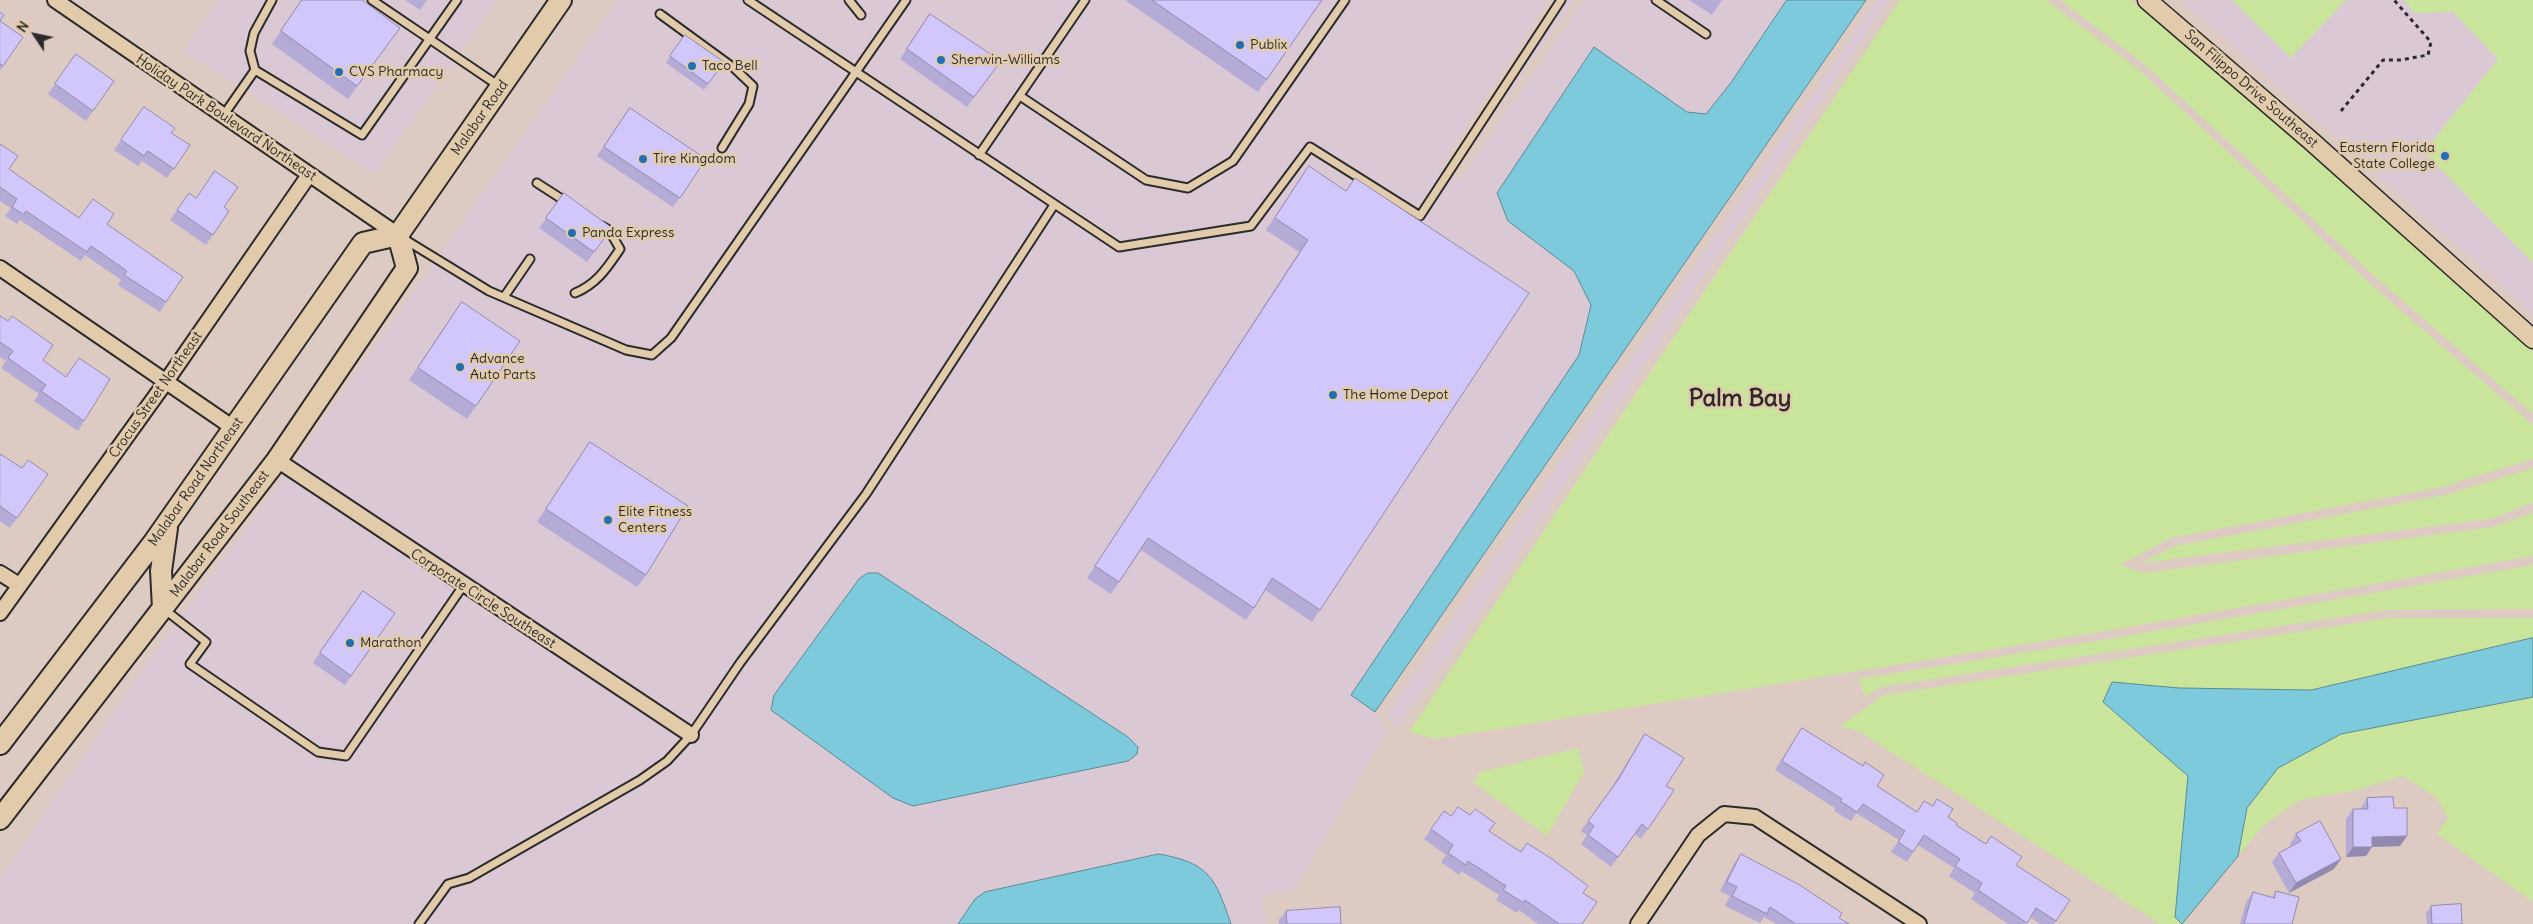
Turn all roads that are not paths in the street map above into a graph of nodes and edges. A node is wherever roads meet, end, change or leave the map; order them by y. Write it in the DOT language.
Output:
graph roads {
  1 [pos="54,0"];
  2 [pos="272,0"];
  3 [pos="372,0"];
  4 [pos="457,0"];
  5 [pos="561,0"];
  6 [pos="748,0"];
  7 [pos="849,0"];
  8 [pos="906,0"];
  9 [pos="1085,0"];
  10 [pos="1345,0"];
  11 [pos="1561,0"];
  12 [pos="1656,0"];
  13 [pos="2147,0"];
  14 [pos="660,14"];
  15 [pos="861,15"];
  16 [pos="1706,34"];
  17 [pos="430,39"];
  18 [pos="255,70"];
  19 [pos="855,72"];
  20 [pos="501,87"];
  21 [pos="1020,96"];
  22 [pos="223,116"];
  23 [pos="722,148"];
  24 [pos="979,155"];
  25 [pos="309,175"];
  26 [pos="537,183"];
  27 [pos="1054,205"];
  28 [pos="577,209"];
  29 [pos="593,220"];
  30 [pos="398,235"];
  31 [pos="530,259"];
  32 [pos="0,268"];
  33 [pos="575,293"];
  34 [pos="504,297"];
  35 [pos="2533,339"];
  36 [pos="165,383"];
  37 [pos="235,429"];
  38 [pos="277,460"];
  39 [pos="168,523"];
  40 [pos="0,572"];
  41 [pos="19,585"];
  42 [pos="463,586"];
  43 [pos="163,608"];
  44 [pos="0,612"];
  45 [pos="691,735"];
  46 [pos="0,744"];
  47 [pos="0,819"];
  48 [pos="419,924"];
  49 [pos="1638,924"];
  50 [pos="1919,924"];
  1 -- 22 [label="street, Holiday Park Boulevard Northeast"];
  2 -- 18 [label="lane"];
  3 -- 17 [label="lane"];
  4 -- 17 [label="lane"];
  5 -- 20 [label="main road, Malabar Road"];
  6 -- 19 [label="lane"];
  7 -- 15 [label="lane"];
  8 -- 19 [label="lane"];
  9 -- 21 [label="lane"];
  10 -- 21 [label="lane"];
  11 -- 27 [label="lane"];
  12 -- 16 [label="lane"];
  13 -- 35 [label="street, San Filippo Drive Southeast"];
  14 -- 23 [label="lane"];
  17 -- 18 [label="lane"];
  17 -- 20 [label="lane"];
  18 -- 22 [label="lane"];
  19 -- 24 [label="lane"];
  19 -- 34 [label="lane"];
  20 -- 30 [label="main road, Malabar Road"];
  21 -- 24 [label="lane"];
  22 -- 25 [label="street, Holiday Park Boulevard Northeast"];
  24 -- 27 [label="lane"];
  25 -- 30 [label="street, Holiday Park Boulevard Northeast"];
  25 -- 36 [label="street, Crocus Street Northeast"];
  26 -- 28 [label="lane"];
  27 -- 45 [label="lane"];
  29 -- 33 [label="lane"];
  30 -- 34 [label="lane"];
  30 -- 37 [label="main road, Malabar Road Northeast"];
  30 -- 38 [label="main road, Malabar Road Southeast"];
  31 -- 34 [label="lane"];
  32 -- 36 [label="street"];
  36 -- 37 [label="street"];
  36 -- 41 [label="street, Crocus Street Northeast"];
  37 -- 39 [label="main road, Malabar Road Northeast"];
  38 -- 42 [label="street, Corporate Circle Southeast"];
  38 -- 43 [label="main road, Malabar Road Southeast"];
  39 -- 43 [label="main road"];
  39 -- 46 [label="main road, Malabar Road Northeast"];
  40 -- 41 [label="street"];
  41 -- 44 [label="street, Crocus Street Northeast"];
  42 -- 43 [label="lane"];
  42 -- 45 [label="street, Corporate Circle Southeast"];
  43 -- 47 [label="main road, Malabar Road Southeast"];
  45 -- 48 [label="lane"];
  49 -- 50 [label="street"];
}
